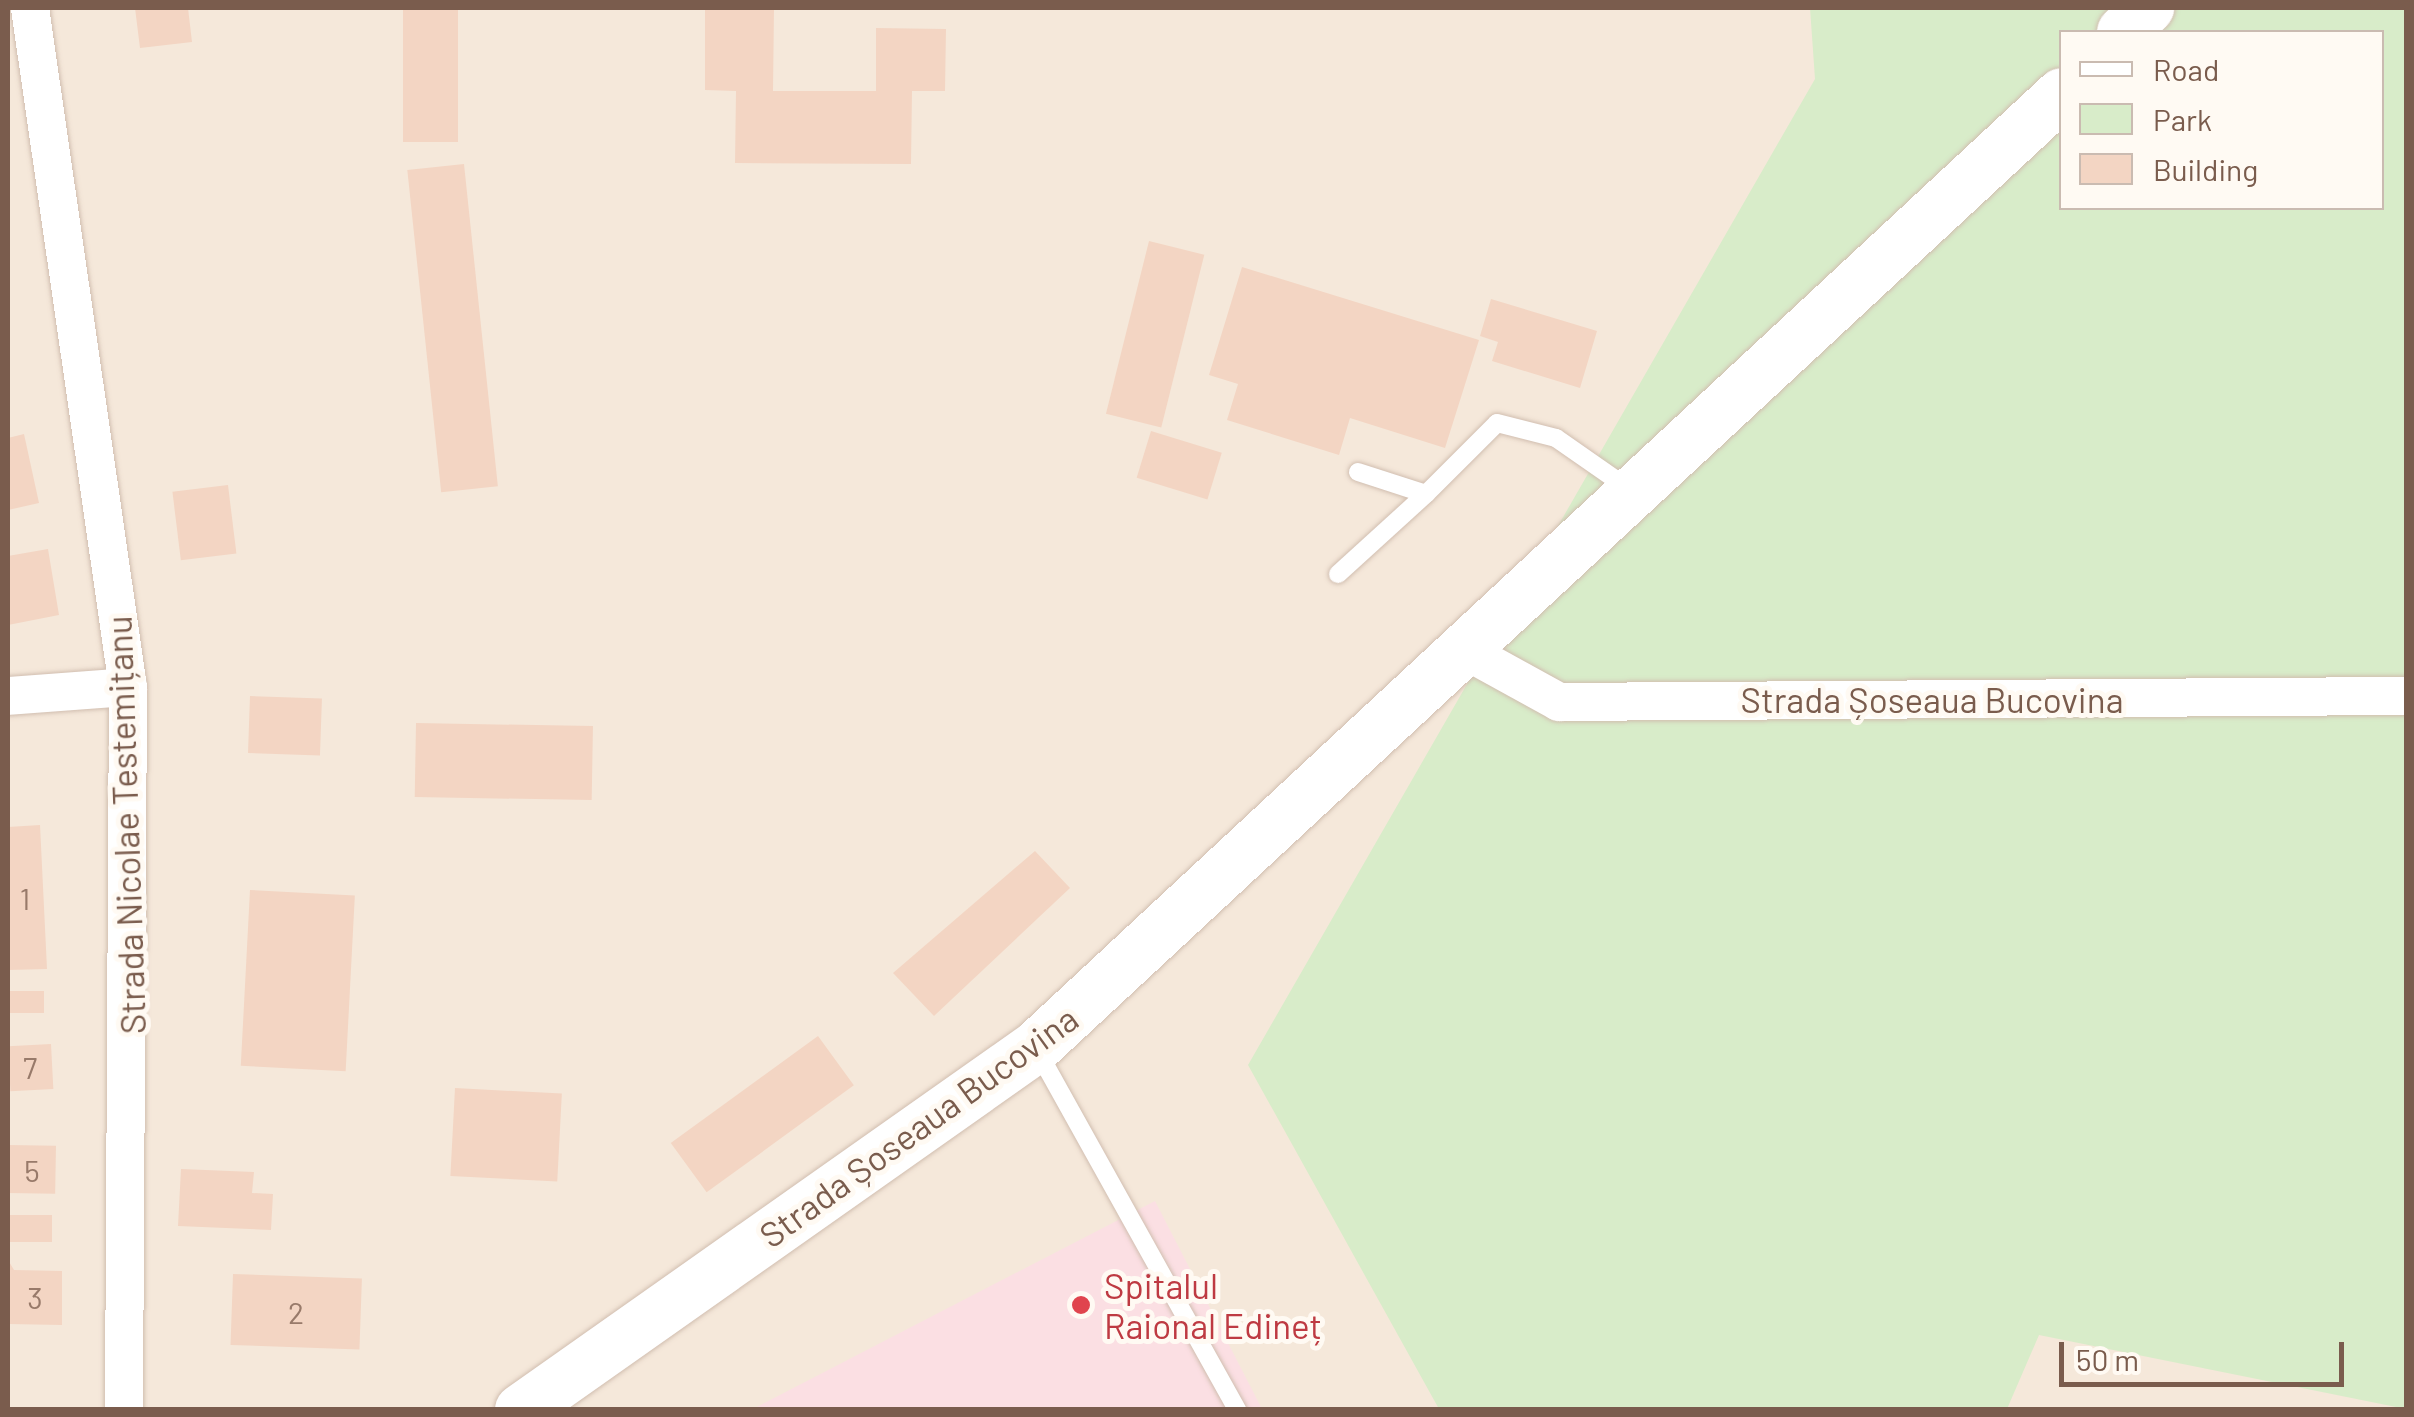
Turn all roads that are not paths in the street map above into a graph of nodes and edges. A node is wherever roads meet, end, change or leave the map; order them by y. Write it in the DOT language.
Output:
graph roads {
  1 [pos="30,8"];
  2 [pos="2148,8"];
  3 [pos="2125,30"];
  4 [pos="2059,97"];
  5 [pos="1358,472"];
  6 [pos="1426,494"];
  7 [pos="1636,495"];
  8 [pos="1338,574"];
  9 [pos="1470,653"];
  10 [pos="128,687"];
  11 [pos="8,696"];
  12 [pos="2406,696"];
  13 [pos="1036,1047"];
  14 [pos="124,1410"];
  15 [pos="521,1410"];
  16 [pos="1238,1410"];
  1 -- 10 [label="street, Strada Nicolae Testemițanu"];
  2 -- 3 [label="main road"];
  4 -- 7 [label="main road, Strada Șoseaua Bucovina"];
  5 -- 6 [label="lane"];
  6 -- 7 [label="lane"];
  6 -- 8 [label="lane"];
  7 -- 9 [label="main road, Strada Șoseaua Bucovina"];
  9 -- 12 [label="street, Strada Șoseaua Bucovina"];
  9 -- 13 [label="main road, Strada Șoseaua Bucovina"];
  10 -- 11 [label="street"];
  10 -- 14 [label="street, Strada Nicolae Testemițanu"];
  13 -- 15 [label="main road, Strada Șoseaua Bucovina"];
  13 -- 16 [label="lane"];
}
